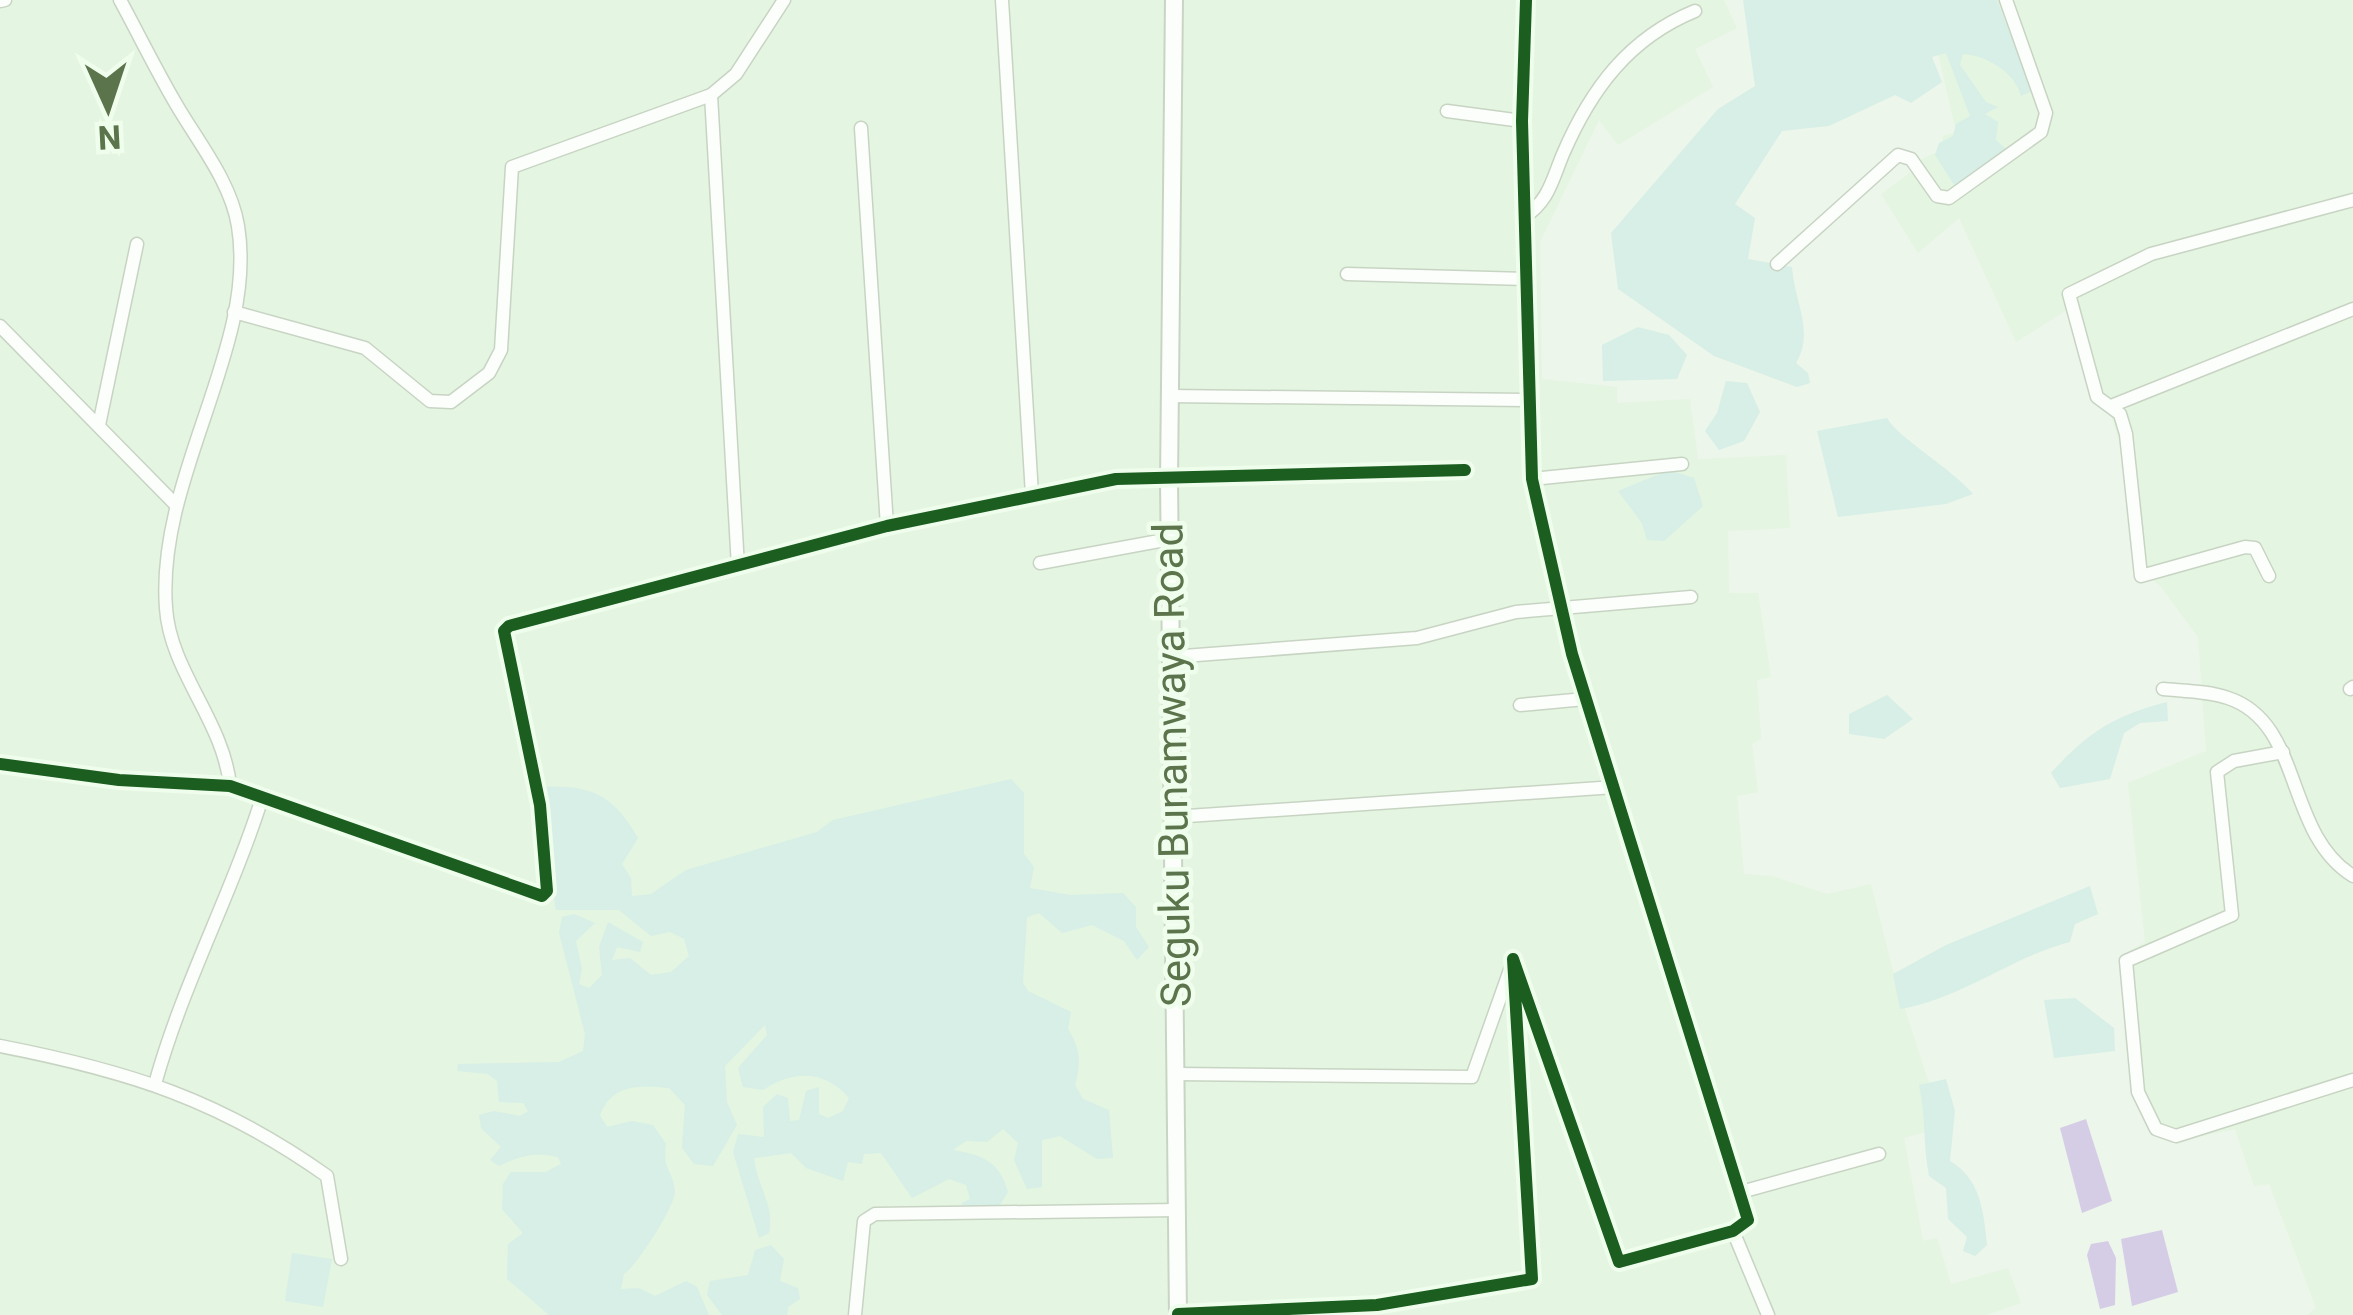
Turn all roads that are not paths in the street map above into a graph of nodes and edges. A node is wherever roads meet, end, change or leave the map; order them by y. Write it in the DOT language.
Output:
graph roads {
  1 [pos="120,0"];
  2 [pos="784,0"];
  3 [pos="1002,0"];
  4 [pos="1174,0"];
  5 [pos="1526,0"];
  6 [pos="2006,0"];
  7 [pos="1695,11"];
  8 [pos="711,95"];
  9 [pos="1447,111"];
  10 [pos="1522,121"];
  11 [pos="861,128"];
  12 [pos="2353,200"];
  13 [pos="1524,217"];
  14 [pos="137,244"];
  15 [pos="1777,264"];
  16 [pos="1347,274"];
  17 [pos="1526,279"];
  18 [pos="2353,309"];
  19 [pos="234,312"];
  20 [pos="0,326"];
  21 [pos="1170,396"];
  22 [pos="1531,400"];
  23 [pos="2111,406"];
  24 [pos="99,425"];
  25 [pos="1682,464"];
  26 [pos="1465,470"];
  27 [pos="1532,479"];
  28 [pos="1169,482"];
  29 [pos="1032,495"];
  30 [pos="175,504"];
  31 [pos="887,526"];
  32 [pos="1170,539"];
  33 [pos="1040,563"];
  34 [pos="738,568"];
  35 [pos="2269,576"];
  36 [pos="1691,597"];
  37 [pos="1562,608"];
  38 [pos="1172,657"];
  39 [pos="2163,689"];
  40 [pos="1586,698"];
  41 [pos="1520,705"];
  42 [pos="2282,752"];
  43 [pos="0,764"];
  44 [pos="230,786"];
  45 [pos="1615,787"];
  46 [pos="263,795"];
  47 [pos="1173,817"];
  48 [pos="2353,876"];
  49 [pos="1513,959"];
  50 [pos="0,1046"];
  51 [pos="1176,1074"];
  52 [pos="2353,1080"];
  53 [pos="155,1084"];
  54 [pos="1879,1154"];
  55 [pos="1742,1192"];
  56 [pos="1177,1210"];
  57 [pos="1733,1231"];
  58 [pos="341,1259"];
  59 [pos="1178,1314"];
  60 [pos="855,1315"];
  61 [pos="1768,1315"];
  1 -- 19 [label="street"];
  2 -- 8 [label="street"];
  3 -- 29 [label="street"];
  4 -- 21 [label="main road, Seguku Bunamwaya Road"];
  5 -- 10 [label="street"];
  6 -- 15 [label="street"];
  7 -- 13 [label="street"];
  8 -- 19 [label="street"];
  8 -- 34 [label="street"];
  9 -- 10 [label="street"];
  10 -- 13 [label="street"];
  11 -- 31 [label="street"];
  12 -- 23 [label="street"];
  13 -- 17 [label="street"];
  14 -- 24 [label="street"];
  16 -- 17 [label="street"];
  17 -- 22 [label="street"];
  18 -- 23 [label="street"];
  19 -- 30 [label="street"];
  20 -- 24 [label="street"];
  21 -- 22 [label="street"];
  21 -- 28 [label="main road, Seguku Bunamwaya Road"];
  22 -- 27 [label="street"];
  23 -- 35 [label="street"];
  24 -- 30 [label="street"];
  25 -- 27 [label="street"];
  26 -- 28 [label="street"];
  27 -- 37 [label="street"];
  28 -- 29 [label="street"];
  28 -- 32 [label="main road, Seguku Bunamwaya Road"];
  29 -- 31 [label="street"];
  30 -- 44 [label="street"];
  31 -- 34 [label="street"];
  32 -- 33 [label="street"];
  32 -- 38 [label="main road, Seguku Bunamwaya Road"];
  34 -- 46 [label="street"];
  36 -- 37 [label="street"];
  37 -- 38 [label="street"];
  37 -- 40 [label="street"];
  38 -- 47 [label="main road, Seguku Bunamwaya Road"];
  39 -- 42 [label="street"];
  40 -- 41 [label="street"];
  40 -- 45 [label="street"];
  42 -- 48 [label="street"];
  42 -- 52 [label="street"];
  43 -- 44 [label="street"];
  44 -- 46 [label="street"];
  45 -- 47 [label="street"];
  45 -- 55 [label="street"];
  46 -- 53 [label="street"];
  47 -- 51 [label="main road, Seguku Bunamwaya Road"];
  49 -- 51 [label="street"];
  49 -- 57 [label="street"];
  49 -- 59 [label="street"];
  50 -- 53 [label="street"];
  51 -- 56 [label="main road, Seguku Bunamwaya Road"];
  53 -- 58 [label="street"];
  54 -- 55 [label="street"];
  55 -- 57 [label="street"];
  56 -- 59 [label="main road, Seguku Bunamwaya Road"];
  56 -- 60 [label="street"];
  57 -- 61 [label="street"];
}
